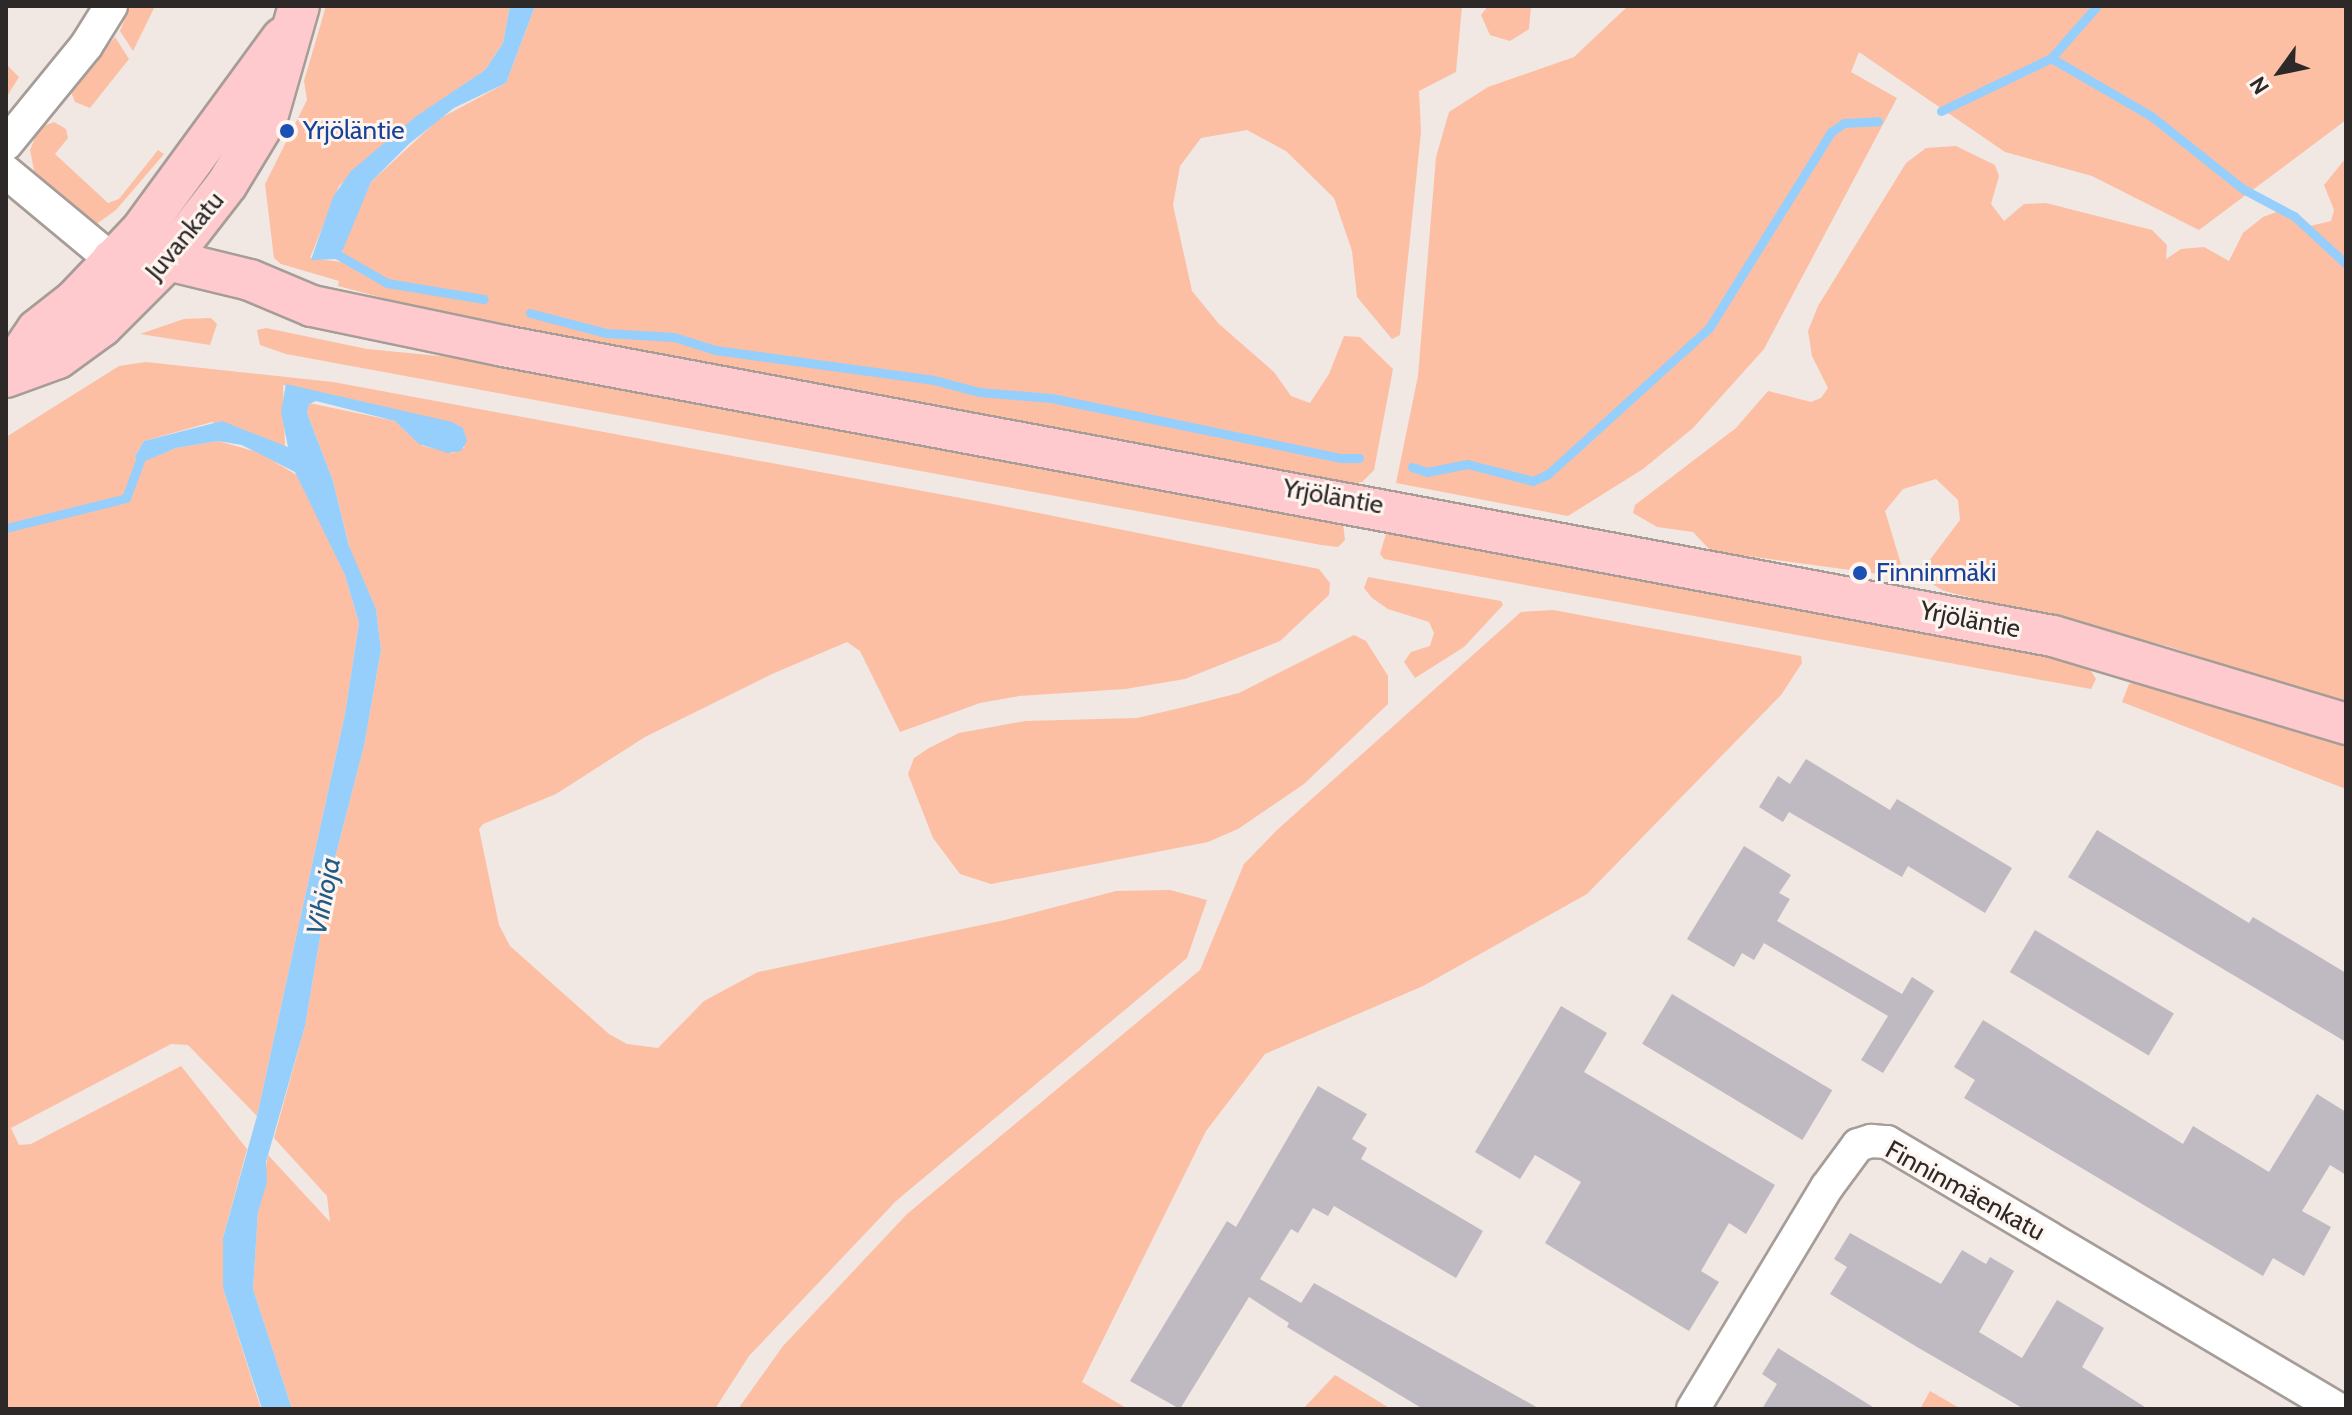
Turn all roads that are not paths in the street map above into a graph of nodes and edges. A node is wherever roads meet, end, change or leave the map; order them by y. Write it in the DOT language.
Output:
graph roads {
  1 [pos="111,6"];
  2 [pos="293,19"];
  3 [pos="6,144"];
  4 [pos="6,172"];
  5 [pos="112,260"];
  6 [pos="160,269"];
  7 [pos="6,377"];
  8 [pos="2346,724"];
  9 [pos="1693,1409"];
  10 [pos="2338,1409"];
  1 -- 3 [label="street"];
  2 -- 5 [label="main road, Juvankatu"];
  2 -- 6 [label="main road, Juvankatu"];
  4 -- 5 [label="street"];
  5 -- 6 [label="main road, Yrjöläntie"];
  5 -- 7 [label="main road, Juvankatu"];
  6 -- 7 [label="main road, Juvankatu"];
  6 -- 8 [label="main road, Yrjöläntie"];
  9 -- 10 [label="street, Finninmäenkatu"];
}
